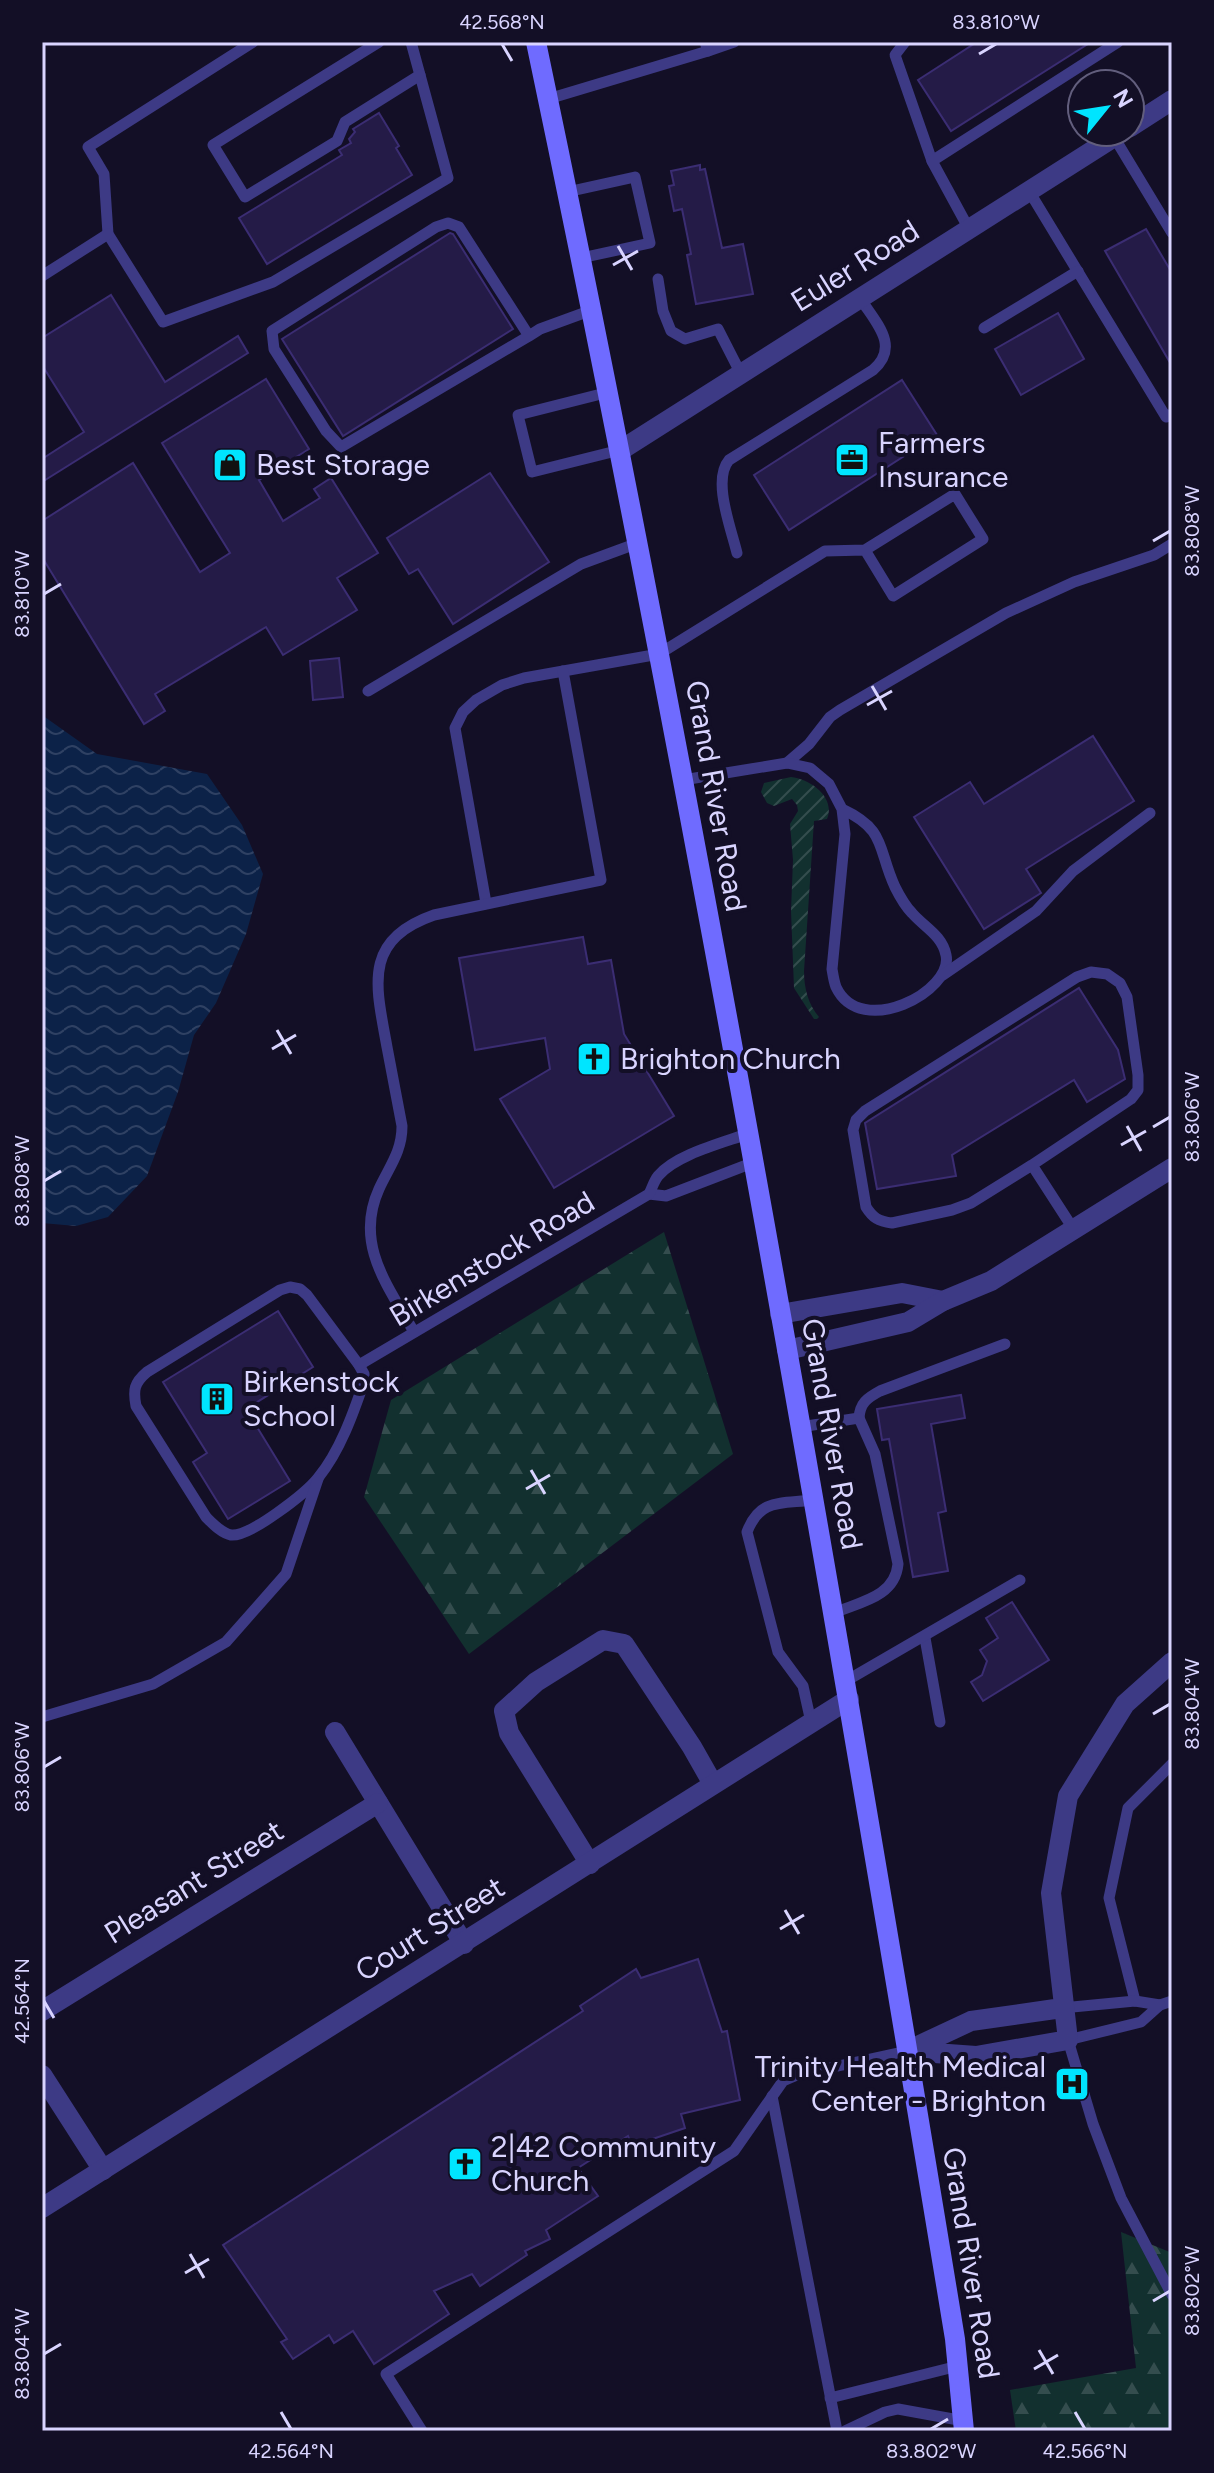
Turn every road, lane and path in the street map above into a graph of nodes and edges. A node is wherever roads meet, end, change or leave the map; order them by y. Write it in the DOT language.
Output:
graph roads {
  1 [pos="253,42"];
  2 [pos="379,42"];
  3 [pos="411,42"];
  4 [pos="536,42"];
  5 [pos="734,42"];
  6 [pos="905,42"];
  7 [pos="1118,42"];
  8 [pos="706,46"];
  9 [pos="420,75"];
  10 [pos="548,99"];
  11 [pos="1172,100"];
  12 [pos="1146,117"];
  13 [pos="1097,148"];
  14 [pos="1130,148"];
  15 [pos="932,161"];
  16 [pos="1029,191"];
  17 [pos="567,192"];
  18 [pos="969,229"];
  19 [pos="1172,233"];
  20 [pos="108,234"];
  21 [pos="581,258"];
  22 [pos="1078,271"];
  23 [pos="42,276"];
  24 [pos="658,279"];
  25 [pos="860,298"];
  26 [pos="592,310"];
  27 [pos="984,328"];
  28 [pos="529,336"];
  29 [pos="741,374"];
  30 [pos="609,392"];
  31 [pos="1172,414"];
  32 [pos="621,450"];
  33 [pos="638,543"];
  34 [pos="1172,544"];
  35 [pos="865,550"];
  36 [pos="737,553"];
  37 [pos="659,654"];
  38 [pos="563,671"];
  39 [pos="368,691"];
  40 [pos="787,763"];
  41 [pos="683,780"];
  42 [pos="842,809"];
  43 [pos="1150,813"];
  44 [pos="486,903"];
  45 [pos="943,975"];
  46 [pos="747,1134"];
  47 [pos="752,1163"];
  48 [pos="1032,1165"];
  49 [pos="1172,1168"];
  50 [pos="649,1194"];
  51 [pos="1074,1230"];
  52 [pos="943,1301"];
  53 [pos="780,1314"];
  54 [pos="414,1332"];
  55 [pos="1005,1344"];
  56 [pos="787,1350"];
  57 [pos="359,1365"];
  58 [pos="859,1418"];
  59 [pos="800,1427"];
  60 [pos="318,1478"];
  61 [pos="813,1500"];
  62 [pos="1020,1580"];
  63 [pos="834,1613"];
  64 [pos="925,1638"];
  65 [pos="1172,1662"];
  66 [pos="848,1690"];
  67 [pos="42,1717"];
  68 [pos="811,1722"];
  69 [pos="940,1722"];
  70 [pos="335,1732"];
  71 [pos="1172,1764"];
  72 [pos="713,1784"];
  73 [pos="378,1803"];
  74 [pos="590,1864"];
  75 [pos="464,1944"];
  76 [pos="1135,2001"];
  77 [pos="1166,2003"];
  78 [pos="1062,2008"];
  79 [pos="42,2011"];
  80 [pos="1068,2040"];
  81 [pos="907,2051"];
  82 [pos="42,2075"];
  83 [pos="772,2096"];
  84 [pos="103,2170"];
  85 [pos="42,2208"];
  86 [pos="1170,2287"];
  87 [pos="958,2366"];
  88 [pos="830,2398"];
  89 [pos="964,2426"];
  90 [pos="422,2431"];
  91 [pos="837,2431"];
  92 [pos="845,2431"];
  1 -- 20 [label="lane"];
  2 -- 9 [label="lane"];
  3 -- 9 [label="lane"];
  4 -- 10 [label="main road, Grand River Road"];
  5 -- 8 [label="lane"];
  6 -- 15 [label="lane"];
  7 -- 15 [label="lane"];
  8 -- 10 [label="lane"];
  9 -- 20 [label="lane"];
  10 -- 17 [label="main road, Grand River Road"];
  11 -- 12 [label="street, Euler Road"];
  13 -- 16 [label="street, Euler Road"];
  14 -- 19 [label="lane"];
  15 -- 18 [label="lane"];
  16 -- 18 [label="street, Euler Road"];
  16 -- 22 [label="lane"];
  17 -- 21 [label="main road, Grand River Road"];
  17 -- 21 [label="lane"];
  18 -- 25 [label="street, Euler Road"];
  20 -- 23 [label="lane"];
  21 -- 26 [label="main road, Grand River Road"];
  22 -- 27 [label="lane"];
  22 -- 31 [label="lane"];
  24 -- 29 [label="lane"];
  25 -- 29 [label="street, Euler Road"];
  25 -- 36 [label="lane"];
  26 -- 28 [label="lane"];
  26 -- 30 [label="main road, Grand River Road"];
  28 -- 28 [label="lane"];
  29 -- 32 [label="street, Euler Road"];
  30 -- 32 [label="main road, Grand River Road"];
  30 -- 32 [label="lane"];
  32 -- 33 [label="main road, Grand River Road"];
  33 -- 37 [label="main road, Grand River Road"];
  33 -- 39 [label="lane"];
  34 -- 40 [label="lane"];
  35 -- 35 [label="lane"];
  35 -- 37 [label="lane"];
  37 -- 38 [label="lane"];
  37 -- 41 [label="main road, Grand River Road"];
  38 -- 44 [label="lane"];
  38 -- 44 [label="lane"];
  40 -- 41 [label="lane"];
  40 -- 42 [label="lane"];
  41 -- 46 [label="main road, Grand River Road"];
  42 -- 45 [label="lane"];
  42 -- 45 [label="lane"];
  43 -- 45 [label="lane"];
  44 -- 54 [label="lane"];
  46 -- 47 [label="main road, Grand River Road"];
  46 -- 50 [label="lane, Birkenstock Road"];
  47 -- 50 [label="lane, Birkenstock Road"];
  47 -- 53 [label="main road, Grand River Road"];
  48 -- 48 [label="lane"];
  48 -- 51 [label="lane"];
  49 -- 51 [label="street"];
  50 -- 54 [label="lane, Birkenstock Road"];
  51 -- 52 [label="street"];
  52 -- 53 [label="street"];
  52 -- 56 [label="street"];
  53 -- 56 [label="main road, Grand River Road"];
  54 -- 57 [label="lane, Birkenstock Road"];
  55 -- 58 [label="lane"];
  56 -- 59 [label="main road, Grand River Road"];
  57 -- 60 [label="lane"];
  57 -- 60 [label="lane"];
  58 -- 59 [label="lane"];
  58 -- 63 [label="lane"];
  59 -- 61 [label="main road, Grand River Road"];
  60 -- 67 [label="lane"];
  61 -- 63 [label="main road, Grand River Road"];
  61 -- 68 [label="lane"];
  62 -- 64 [label="lane"];
  63 -- 66 [label="main road, Grand River Road"];
  64 -- 66 [label="lane"];
  64 -- 69 [label="lane"];
  65 -- 78 [label="street"];
  66 -- 68 [label="street, Court Street"];
  66 -- 81 [label="main road, Grand River Road"];
  68 -- 72 [label="street, Court Street"];
  70 -- 73 [label="street"];
  71 -- 76 [label="lane"];
  72 -- 74 [label="street, Court Street"];
  72 -- 74 [label="street"];
  73 -- 75 [label="street"];
  73 -- 79 [label="street, Pleasant Street"];
  74 -- 75 [label="street, Court Street"];
  75 -- 84 [label="street, Court Street"];
  76 -- 77 [label="lane"];
  76 -- 78 [label="lane"];
  77 -- 80 [label="lane"];
  78 -- 80 [label="street"];
  78 -- 81 [label="street"];
  80 -- 81 [label="street"];
  80 -- 86 [label="lane"];
  81 -- 83 [label="lane"];
  81 -- 87 [label="main road, Grand River Road"];
  82 -- 84 [label="street"];
  83 -- 88 [label="lane"];
  83 -- 90 [label="lane"];
  84 -- 85 [label="street, Court Street"];
  87 -- 88 [label="lane"];
  87 -- 89 [label="main road, Grand River Road"];
  88 -- 91 [label="lane"];
  89 -- 92 [label="lane"];
}
